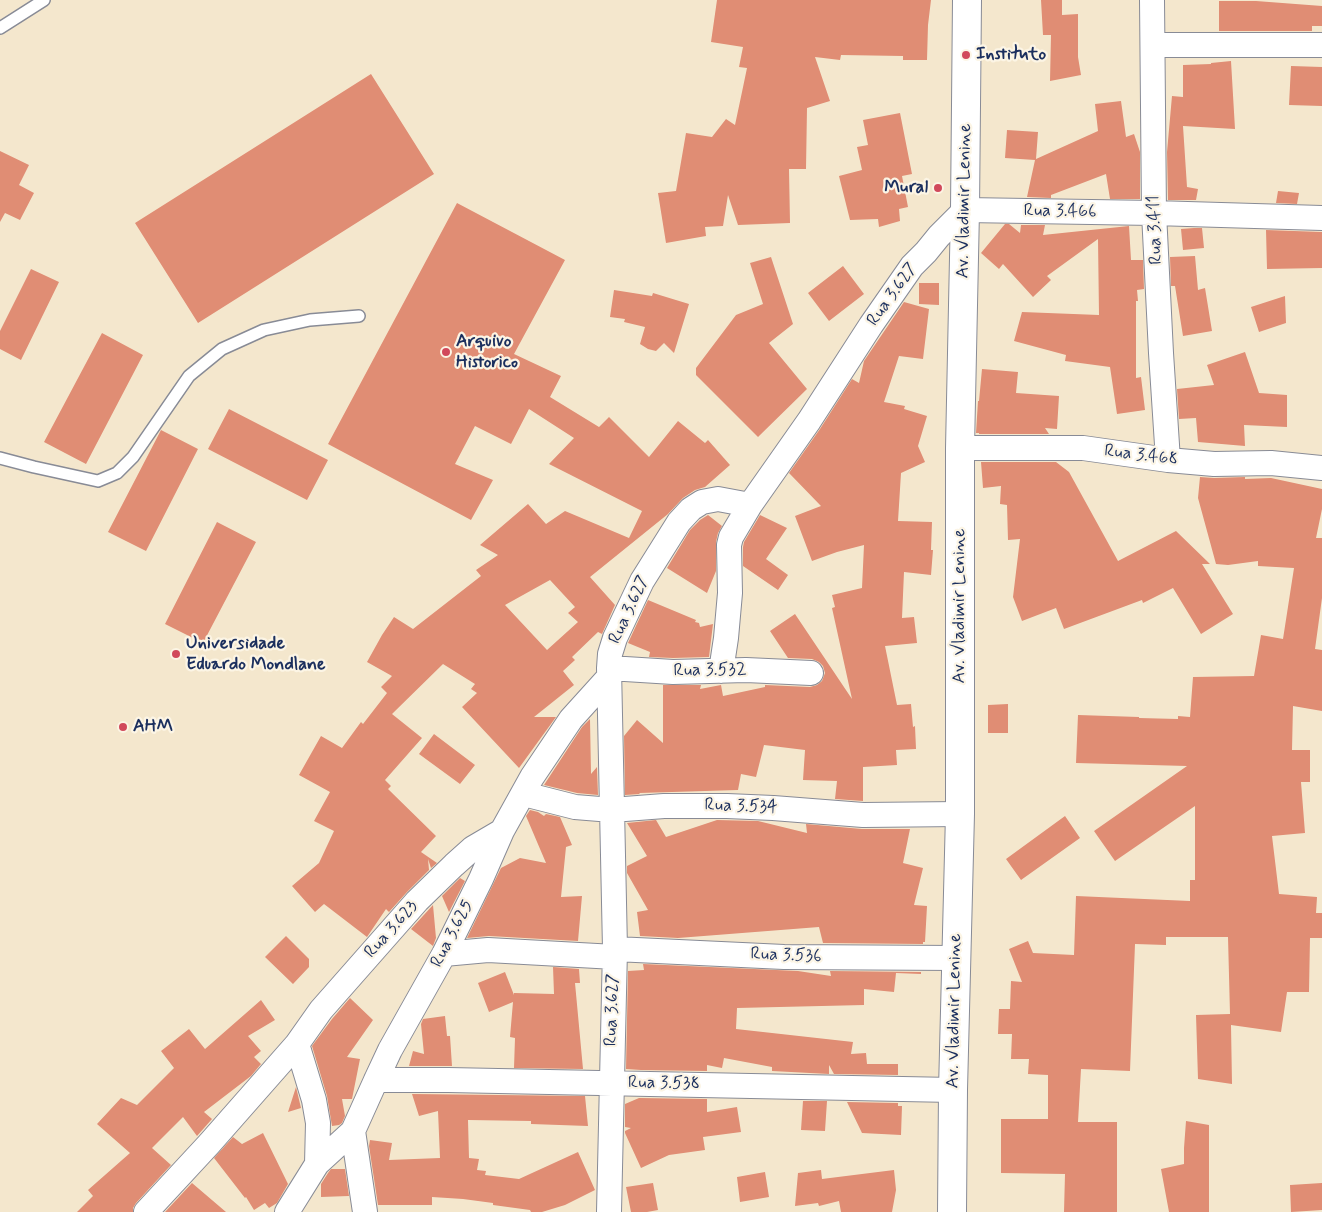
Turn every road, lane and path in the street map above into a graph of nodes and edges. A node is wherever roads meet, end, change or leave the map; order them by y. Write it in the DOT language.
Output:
graph roads {
  1 [pos="44,0"];
  2 [pos="967,0"];
  3 [pos="1152,0"];
  4 [pos="0,28"];
  5 [pos="1153,45"];
  6 [pos="1322,45"];
  7 [pos="965,210"];
  8 [pos="1154,213"];
  9 [pos="1322,218"];
  10 [pos="359,316"];
  11 [pos="960,448"];
  12 [pos="0,458"];
  13 [pos="1168,460"];
  14 [pos="1322,468"];
  15 [pos="750,506"];
  16 [pos="721,671"];
  17 [pos="609,673"];
  18 [pos="811,673"];
  19 [pos="524,794"];
  20 [pos="612,810"];
  21 [pos="960,814"];
  22 [pos="502,832"];
  23 [pos="615,953"];
  24 [pos="444,954"];
  25 [pos="957,958"];
  26 [pos="297,1044"];
  27 [pos="376,1080"];
  28 [pos="611,1083"];
  29 [pos="953,1090"];
  30 [pos="353,1130"];
  31 [pos="317,1164"];
  32 [pos="146,1212"];
  33 [pos="287,1212"];
  34 [pos="365,1212"];
  35 [pos="609,1212"];
  36 [pos="952,1212"];
  1 -- 4 [label="lane"];
  2 -- 7 [label="main road, Av. Vladimir Lenine"];
  3 -- 5 [label="street, Rua 3.411"];
  5 -- 6 [label="street"];
  5 -- 8 [label="street, Rua 3.411"];
  7 -- 8 [label="street, Rua 3.466"];
  7 -- 11 [label="main road, Av. Vladimir Lenine"];
  7 -- 15 [label="street, Rua 3.627"];
  8 -- 9 [label="street, Rua 3.466"];
  8 -- 13 [label="street, Rua 3.411"];
  10 -- 12 [label="lane"];
  11 -- 13 [label="street, Rua 3.468"];
  11 -- 21 [label="main road, Av. Vladimir Lenine"];
  13 -- 14 [label="street, Rua 3.468"];
  15 -- 16 [label="street"];
  15 -- 17 [label="street, Rua 3.627"];
  16 -- 17 [label="street, Rua 3.532"];
  16 -- 18 [label="street, Rua 3.532"];
  17 -- 19 [label="street, Rua 3.625"];
  17 -- 20 [label="street, Rua 3.627"];
  19 -- 20 [label="street, Rua 3.534"];
  19 -- 22 [label="street, Rua 3.625"];
  20 -- 21 [label="street, Rua 3.534"];
  20 -- 23 [label="street, Rua 3.627"];
  21 -- 25 [label="main road, Av. Vladimir Lenine"];
  22 -- 24 [label="street, Rua 3.625"];
  22 -- 26 [label="street, Rua 3.623"];
  23 -- 24 [label="street, Rua 3.536"];
  23 -- 25 [label="street, Rua 3.536"];
  23 -- 28 [label="street, Rua 3.627"];
  24 -- 27 [label="street, Rua 3.625"];
  25 -- 29 [label="main road, Av. Vladimir Lenine"];
  26 -- 31 [label="street"];
  26 -- 32 [label="street, Rua 3.623"];
  27 -- 28 [label="street, Rua 3.538"];
  27 -- 30 [label="street, Rua 3.625"];
  28 -- 29 [label="street, Rua 3.538"];
  28 -- 35 [label="street, Rua 3.627"];
  29 -- 36 [label="main road, Av. Vladimir Lenine"];
  30 -- 31 [label="street"];
  30 -- 34 [label="street"];
  31 -- 33 [label="street"];
}
